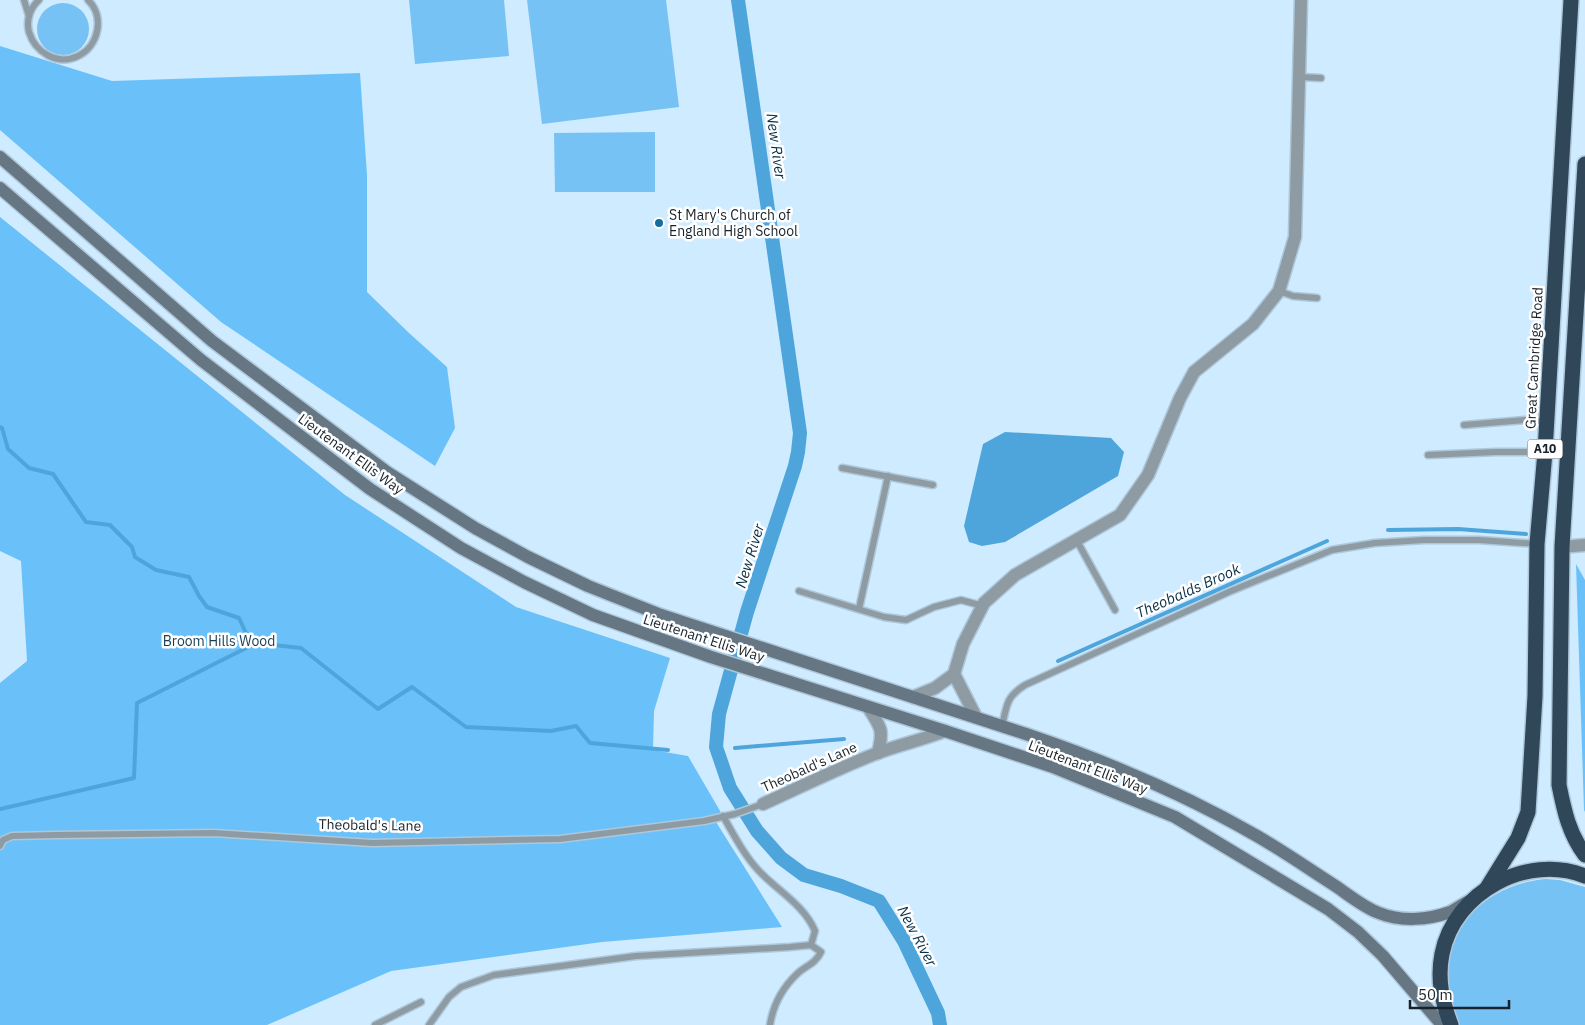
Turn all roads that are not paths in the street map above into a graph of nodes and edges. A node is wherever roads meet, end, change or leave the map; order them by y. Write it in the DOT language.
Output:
graph roads {
  1 [pos="24,0"];
  2 [pos="39,0"];
  3 [pos="88,0"];
  4 [pos="1301,0"];
  5 [pos="1571,0"];
  6 [pos="29,16"];
  7 [pos="1300,77"];
  8 [pos="1321,78"];
  9 [pos="0,157"];
  10 [pos="1585,164"];
  11 [pos="0,188"];
  12 [pos="1279,291"];
  13 [pos="1317,298"];
  14 [pos="1546,420"];
  15 [pos="1464,425"];
  16 [pos="1545,452"];
  17 [pos="1428,455"];
  18 [pos="842,468"];
  19 [pos="888,476"];
  20 [pos="933,485"];
  21 [pos="1078,541"];
  22 [pos="1536,544"];
  23 [pos="1585,545"];
  24 [pos="1562,547"];
  25 [pos="799,591"];
  26 [pos="983,606"];
  27 [pos="859,609"];
  28 [pos="1115,610"];
  29 [pos="954,674"];
  30 [pos="914,697"];
  31 [pos="868,707"];
  32 [pos="976,717"];
  33 [pos="1002,726"];
  34 [pos="944,731"];
  35 [pos="878,753"];
  36 [pos="758,805"];
  37 [pos="723,816"];
  38 [pos="1,843"];
  39 [pos="1585,855"];
  40 [pos="1585,876"];
  41 [pos="1487,888"];
  42 [pos="1474,898"];
  43 [pos="811,945"];
  44 [pos="421,1002"];
  45 [pos="375,1025"];
  46 [pos="429,1025"];
  47 [pos="770,1025"];
  48 [pos="1442,1025"];
  49 [pos="1451,1025"];
  1 -- 6 [label="lane"];
  2 -- 6 [label="lane"];
  3 -- 6 [label="lane"];
  4 -- 7 [label="street"];
  5 -- 14 [label="highway, Great Cambridge Road / A10"];
  7 -- 8 [label="lane"];
  7 -- 12 [label="street"];
  9 -- 30 [label="main road, Lieutenant Ellis Way"];
  10 -- 24 [label="highway, A10"];
  11 -- 31 [label="main road, Lieutenant Ellis Way"];
  12 -- 13 [label="lane"];
  12 -- 21 [label="street"];
  14 -- 15 [label="lane"];
  14 -- 16 [label="highway, Great Cambridge Road / A10"];
  16 -- 17 [label="lane"];
  16 -- 22 [label="highway, Great Cambridge Road / A10"];
  18 -- 19 [label="lane"];
  19 -- 20 [label="lane"];
  19 -- 27 [label="lane"];
  21 -- 26 [label="street"];
  21 -- 28 [label="lane"];
  22 -- 33 [label="lane"];
  22 -- 41 [label="highway, Great Cambridge Road / A10"];
  23 -- 24 [label="street"];
  24 -- 39 [label="highway, A10"];
  25 -- 27 [label="lane"];
  26 -- 27 [label="lane"];
  26 -- 29 [label="street"];
  29 -- 30 [label="street"];
  29 -- 32 [label="street"];
  30 -- 32 [label="main road, Lieutenant Ellis Way"];
  31 -- 34 [label="main road, Lieutenant Ellis Way"];
  31 -- 35 [label="street"];
  32 -- 33 [label="main road, Lieutenant Ellis Way"];
  33 -- 42 [label="main road, Lieutenant Ellis Way"];
  34 -- 35 [label="street, Theobald's Lane"];
  34 -- 48 [label="main road, Lieutenant Ellis Way"];
  35 -- 36 [label="street, Theobald's Lane"];
  36 -- 37 [label="lane, Theobald's Lane"];
  37 -- 38 [label="lane, Theobald's Lane"];
  37 -- 43 [label="lane"];
  40 -- 41 [label="highway"];
  41 -- 42 [label="highway"];
  42 -- 49 [label="highway"];
  43 -- 46 [label="lane"];
  43 -- 47 [label="lane"];
  44 -- 45 [label="lane"];
}
